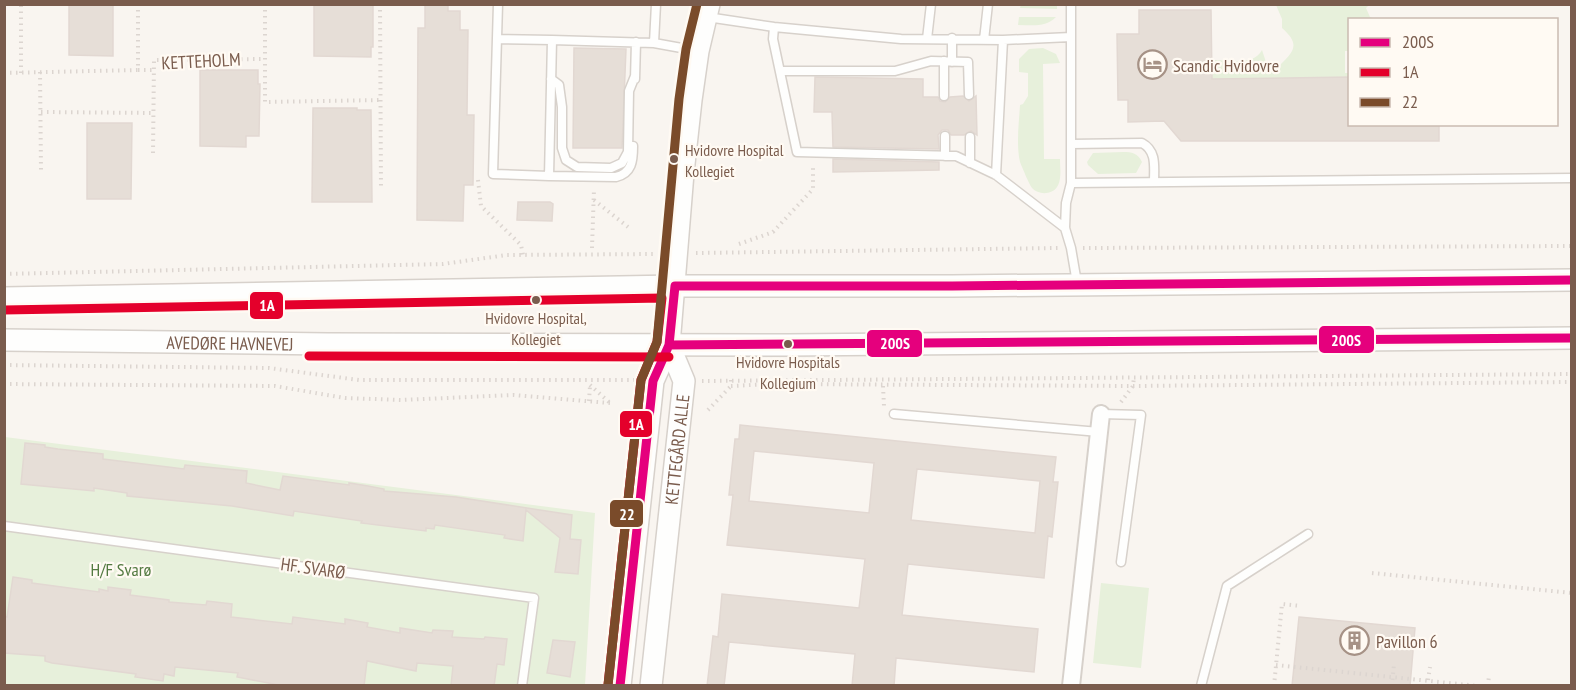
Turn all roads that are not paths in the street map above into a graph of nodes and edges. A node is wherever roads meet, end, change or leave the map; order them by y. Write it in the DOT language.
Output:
graph roads {
  1 [pos="498,4"];
  2 [pos="656,4"];
  3 [pos="931,4"];
  4 [pos="988,4"];
  5 [pos="1071,4"];
  6 [pos="708,11"];
  7 [pos="774,27"];
  8 [pos="1071,37"];
  9 [pos="496,39"];
  10 [pos="927,39"];
  11 [pos="952,39"];
  12 [pos="552,40"];
  13 [pos="984,40"];
  14 [pos="1003,40"];
  15 [pos="636,42"];
  16 [pos="654,43"];
  17 [pos="698,51"];
  18 [pos="948,61"];
  19 [pos="780,71"];
  20 [pos="635,76"];
  21 [pos="551,79"];
  22 [pos="969,95"];
  23 [pos="944,96"];
  24 [pos="945,136"];
  25 [pos="970,137"];
  26 [pos="1071,144"];
  27 [pos="945,156"];
  28 [pos="970,163"];
  29 [pos="996,175"];
  30 [pos="549,176"];
  31 [pos="1572,178"];
  32 [pos="1154,182"];
  33 [pos="1071,183"];
  34 [pos="1065,228"];
  35 [pos="1572,280"];
  36 [pos="1077,284"];
  37 [pos="675,286"];
  38 [pos="4,298"];
  39 [pos="1572,338"];
  40 [pos="4,340"];
  41 [pos="669,345"];
  42 [pos="894,414"];
  43 [pos="1101,414"];
  44 [pos="1099,432"];
  45 [pos="4,526"];
  46 [pos="1308,534"];
  47 [pos="1121,562"];
  48 [pos="522,686"];
  49 [pos="620,686"];
  50 [pos="651,686"];
  51 [pos="1071,686"];
  52 [pos="1201,686"];
  1 -- 9 [label="lane"];
  2 -- 16 [label="lane"];
  3 -- 10 [label="lane"];
  4 -- 13 [label="lane"];
  5 -- 8 [label="lane"];
  6 -- 7 [label="lane"];
  6 -- 17 [label="street"];
  7 -- 10 [label="lane"];
  7 -- 19 [label="lane"];
  8 -- 14 [label="lane"];
  8 -- 26 [label="lane"];
  9 -- 12 [label="lane"];
  9 -- 30 [label="lane"];
  10 -- 11 [label="lane"];
  11 -- 13 [label="lane"];
  11 -- 18 [label="lane"];
  12 -- 15 [label="lane"];
  12 -- 21 [label="lane"];
  13 -- 14 [label="lane"];
  14 -- 29 [label="lane"];
  15 -- 16 [label="lane"];
  15 -- 20 [label="lane"];
  16 -- 17 [label="lane"];
  17 -- 37 [label="street"];
  18 -- 19 [label="lane"];
  18 -- 22 [label="lane"];
  18 -- 23 [label="lane"];
  19 -- 27 [label="lane"];
  20 -- 21 [label="lane"];
  20 -- 30 [label="lane"];
  21 -- 30 [label="lane"];
  24 -- 27 [label="lane"];
  25 -- 28 [label="lane"];
  26 -- 32 [label="lane"];
  26 -- 33 [label="lane"];
  27 -- 28 [label="lane"];
  28 -- 29 [label="lane"];
  29 -- 34 [label="lane"];
  31 -- 32 [label="lane"];
  32 -- 33 [label="lane"];
  33 -- 34 [label="lane"];
  34 -- 36 [label="lane"];
  35 -- 36 [label="street"];
  36 -- 37 [label="street"];
  37 -- 38 [label="street"];
  37 -- 41 [label="street"];
  39 -- 41 [label="street, AVEDØRE HAVNEVEJ"];
  40 -- 41 [label="street, AVEDØRE HAVNEVEJ"];
  41 -- 49 [label="street, KETTEGÅRD ALLE"];
  41 -- 50 [label="street, KETTEGÅRD ALLE"];
  42 -- 44 [label="lane"];
  43 -- 44 [label="street"];
  43 -- 47 [label="lane"];
  44 -- 51 [label="street"];
  45 -- 48 [label="lane, HF. SVARØ"];
  46 -- 52 [label="lane"];
}
